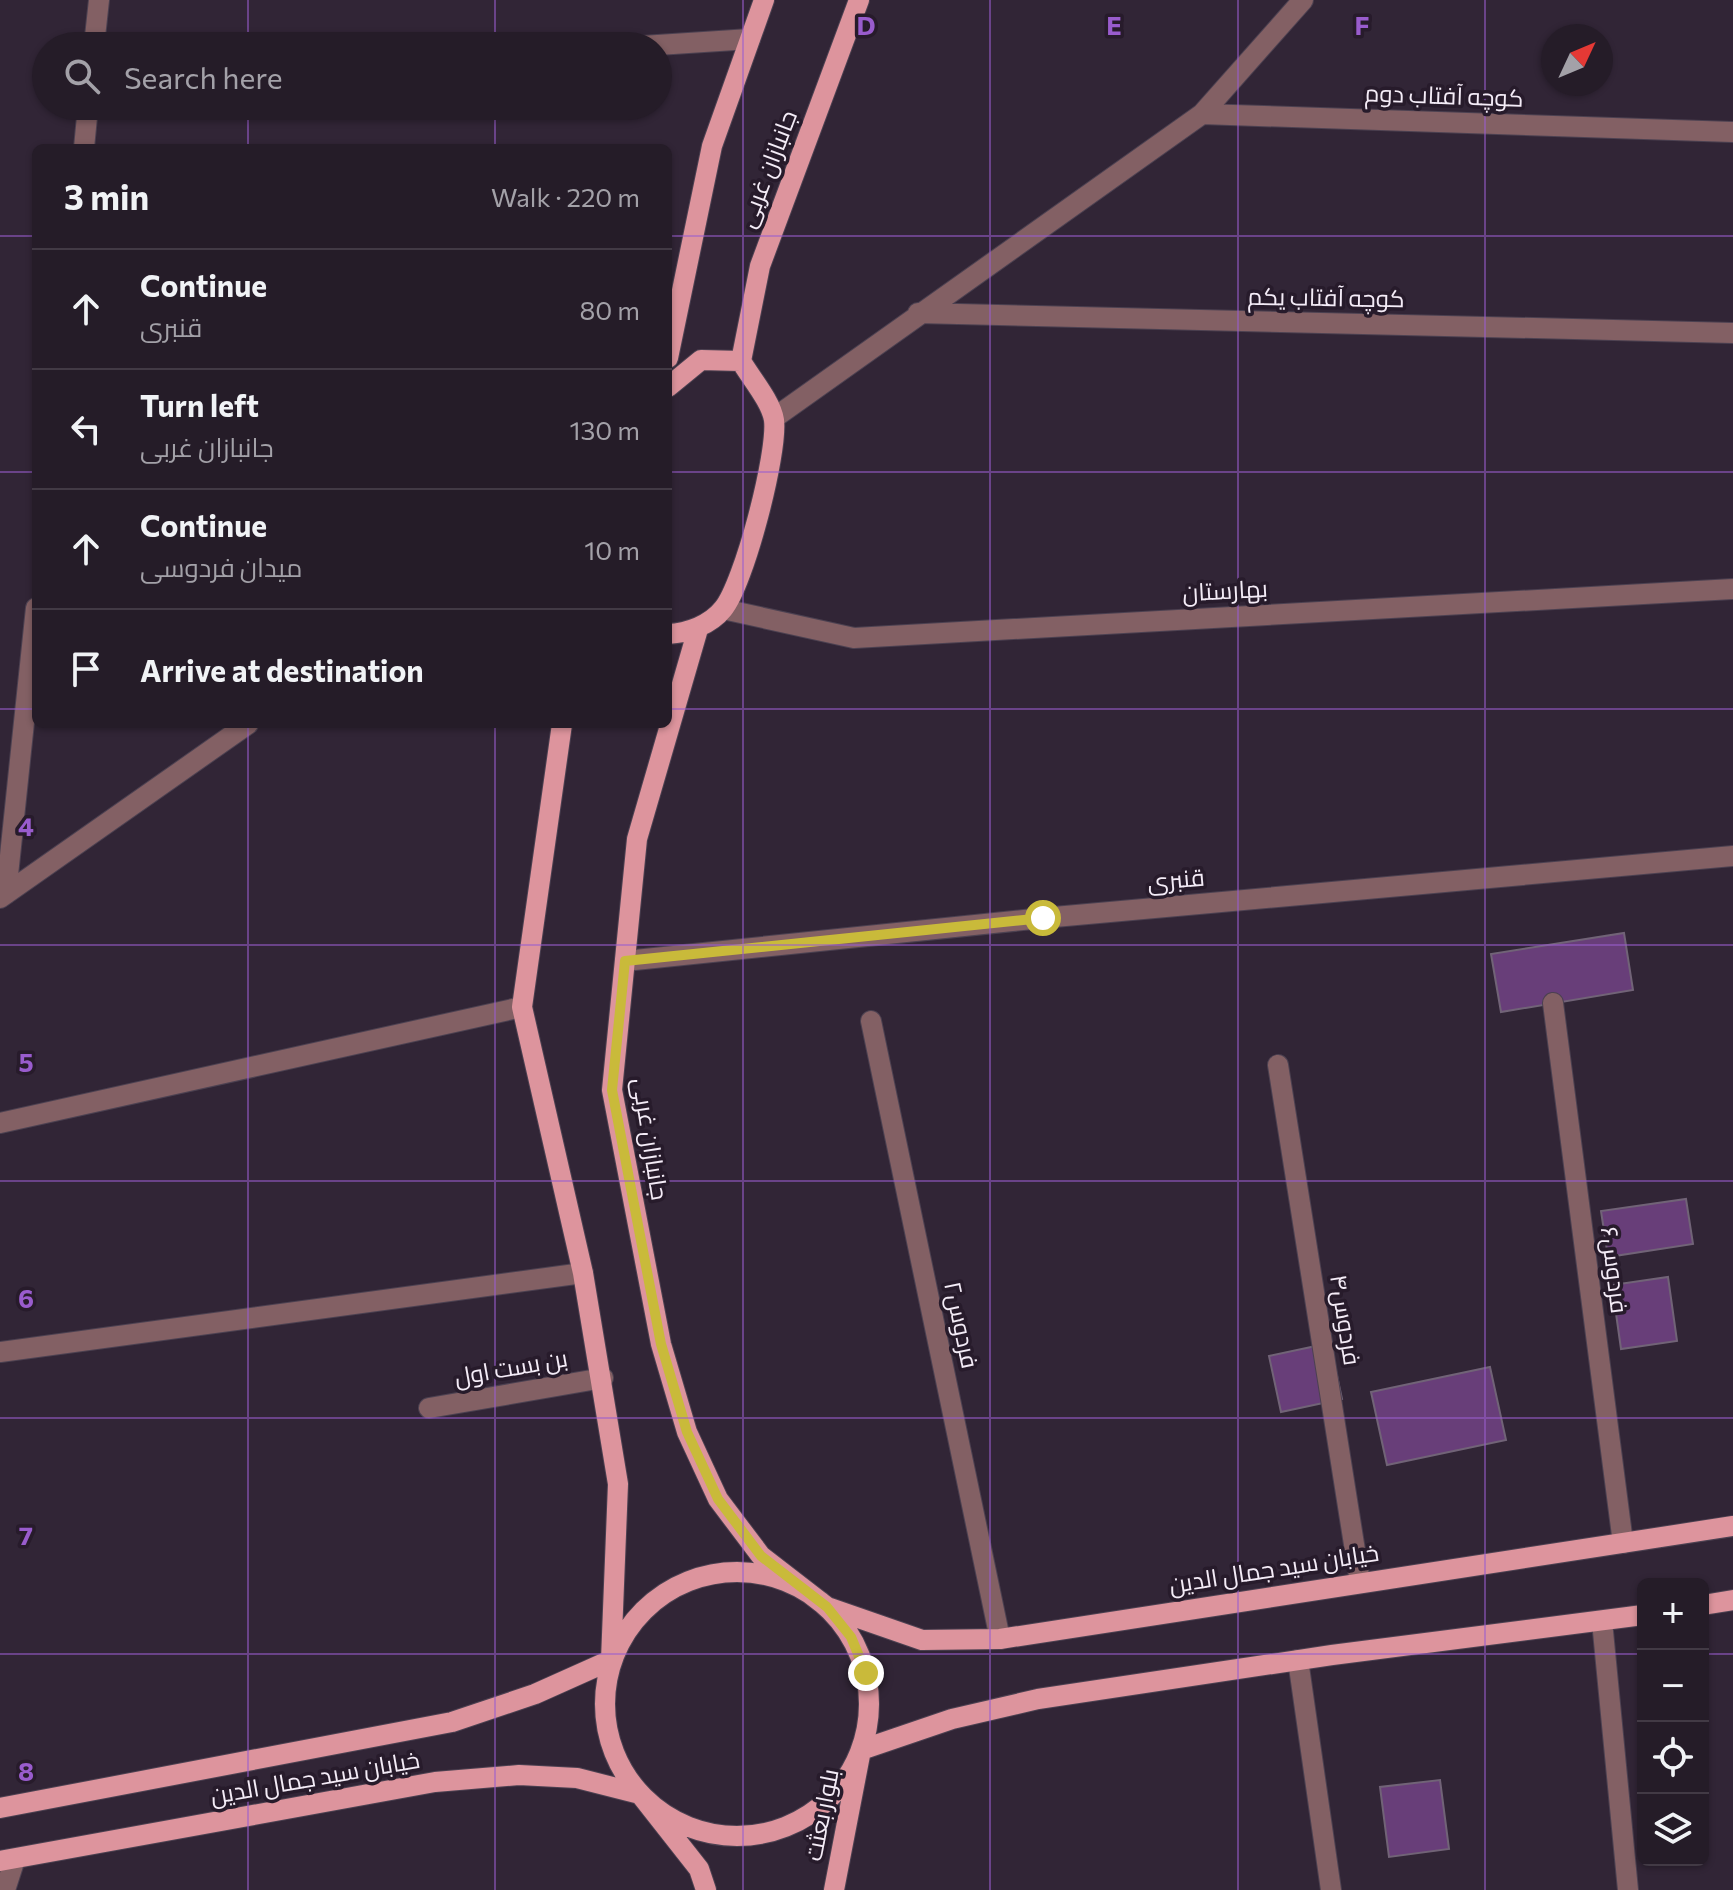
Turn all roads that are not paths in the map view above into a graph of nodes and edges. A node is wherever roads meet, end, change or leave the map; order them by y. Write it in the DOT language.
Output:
graph roads {
  1 [pos="99,0"];
  2 [pos="764,0"];
  3 [pos="859,0"];
  4 [pos="1303,0"];
  5 [pos="96,32"];
  6 [pos="750,39"];
  7 [pos="672,44"];
  8 [pos="1202,114"];
  9 [pos="87,120"];
  10 [pos="1733,132"];
  11 [pos="84,144"];
  12 [pos="918,313"];
  13 [pos="672,320"];
  14 [pos="1733,333"];
  15 [pos="741,361"];
  16 [pos="672,384"];
  17 [pos="774,418"];
  18 [pos="1733,589"];
  19 [pos="723,609"];
  20 [pos="698,629"];
  21 [pos="672,633"];
  22 [pos="32,643"];
  23 [pos="672,719"];
  24 [pos="242,728"];
  25 [pos="561,728"];
  26 [pos="669,728"];
  27 [pos="1733,856"];
  28 [pos="3,896"];
  29 [pos="625,961"];
  30 [pos="1553,1003"];
  31 [pos="522,1007"];
  32 [pos="871,1021"];
  33 [pos="1278,1065"];
  34 [pos="0,1123"];
  35 [pos="583,1273"];
  36 [pos="0,1352"];
  37 [pos="603,1378"];
  38 [pos="429,1408"];
  39 [pos="1733,1526"];
  40 [pos="1623,1543"];
  41 [pos="1360,1582"];
  42 [pos="1733,1600"];
  43 [pos="1709,1604"];
  44 [pos="827,1607"];
  45 [pos="1637,1616"];
  46 [pos="1602,1621"];
  47 [pos="1000,1639"];
  48 [pos="611,1660"];
  49 [pos="1298,1660"];
  50 [pos="861,1750"];
  51 [pos="640,1794"];
  52 [pos="0,1808"];
  53 [pos="7,1860"];
  54 [pos="5,1890"];
  55 [pos="706,1890"];
  56 [pos="834,1890"];
  57 [pos="1331,1890"];
  58 [pos="1628,1890"];
  1 -- 5 [label="street"];
  2 -- 6 [label="main road, جانبازان غربی"];
  3 -- 15 [label="main road, جانبازان غربی"];
  4 -- 8 [label="street"];
  6 -- 7 [label="street"];
  6 -- 13 [label="main road, جانبازان غربی"];
  8 -- 10 [label="street, کوچه آفتاب دوم"];
  8 -- 12 [label="street"];
  9 -- 11 [label="street"];
  12 -- 14 [label="street, کوچه آفتاب یکم"];
  12 -- 17 [label="street"];
  15 -- 16 [label="main road"];
  15 -- 17 [label="main road"];
  17 -- 19 [label="main road"];
  18 -- 19 [label="street, بهارستان"];
  19 -- 20 [label="main road"];
  20 -- 21 [label="main road"];
  20 -- 23 [label="main road, جانبازان غربی"];
  22 -- 28 [label="street"];
  24 -- 28 [label="street"];
  25 -- 31 [label="main road"];
  26 -- 29 [label="main road, جانبازان غربی"];
  27 -- 29 [label="street, قنبری"];
  29 -- 44 [label="main road, جانبازان غربی"];
  30 -- 40 [label="street, فردوس۶"];
  31 -- 34 [label="street"];
  31 -- 35 [label="main road"];
  32 -- 47 [label="street, فردوس۲"];
  33 -- 41 [label="street, فردوس۴"];
  35 -- 36 [label="street"];
  35 -- 37 [label="main road"];
  37 -- 38 [label="street, بن بست اول"];
  37 -- 48 [label="main road"];
  39 -- 40 [label="main road, خیابان سید جمال الدین"];
  40 -- 41 [label="main road, خیابان سید جمال الدین"];
  41 -- 47 [label="main road, خیابان سید جمال الدین"];
  42 -- 43 [label="main road"];
  44 -- 47 [label="main road, خیابان سید جمال الدین"];
  44 -- 48 [label="main road"];
  44 -- 50 [label="main road"];
  45 -- 46 [label="main road"];
  46 -- 49 [label="main road"];
  46 -- 58 [label="street"];
  48 -- 51 [label="main road"];
  48 -- 52 [label="main road, خیابان سید جمال الدین"];
  49 -- 50 [label="main road"];
  49 -- 57 [label="street"];
  50 -- 51 [label="main road"];
  50 -- 56 [label="main road, بلوار بعثت"];
  51 -- 53 [label="main road, خیابان سید جمال الدین"];
  51 -- 55 [label="main road"];
  53 -- 54 [label="street"];
}
